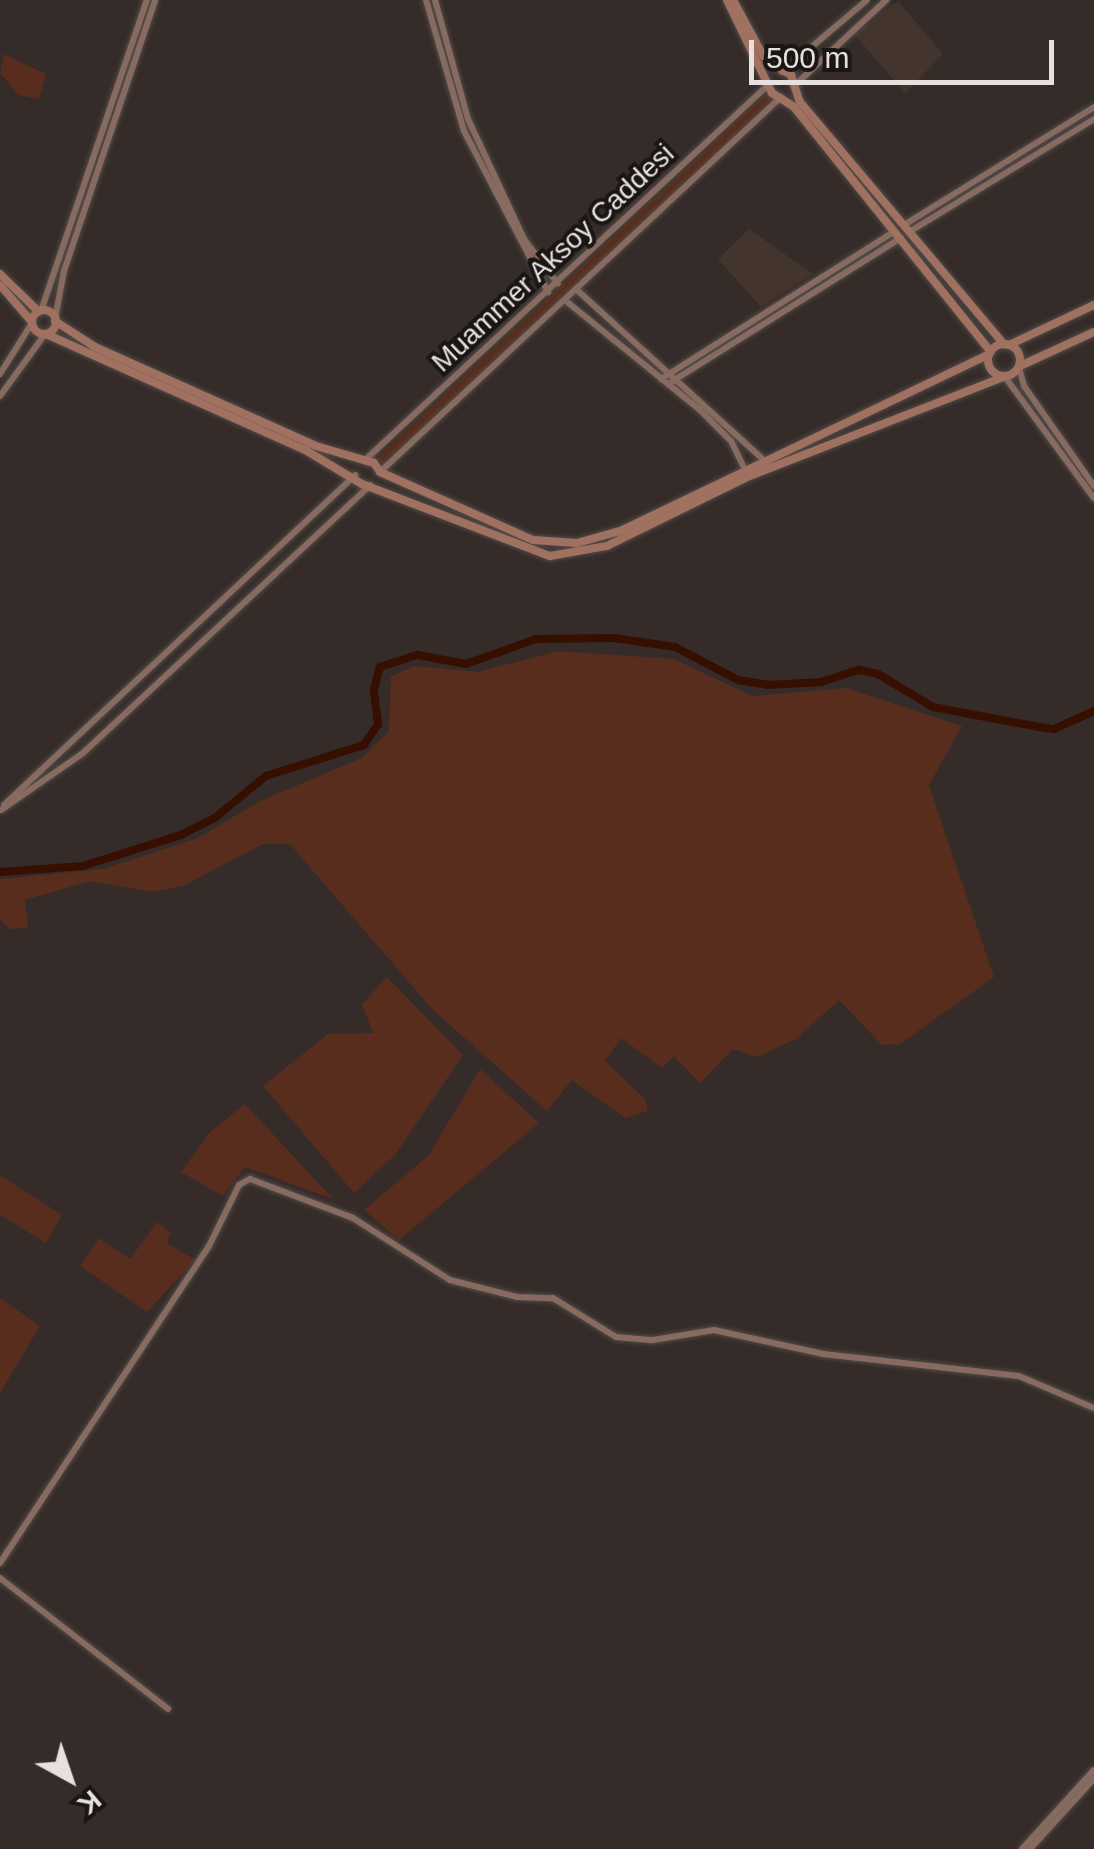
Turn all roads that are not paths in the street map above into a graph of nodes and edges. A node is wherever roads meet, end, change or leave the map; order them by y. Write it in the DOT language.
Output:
graph roads {
  1 [pos="146,0"];
  2 [pos="155,0"];
  3 [pos="426,0"];
  4 [pos="435,0"];
  5 [pos="730,0"];
  6 [pos="867,0"];
  7 [pos="886,0"];
  8 [pos="781,72"];
  9 [pos="769,82"];
  10 [pos="794,87"];
  11 [pos="782,97"];
  12 [pos="1094,107"];
  13 [pos="1094,119"];
  14 [pos="1018,154"];
  15 [pos="482,159"];
  16 [pos="1023,162"];
  17 [pos="1004,174"];
  18 [pos="902,232"];
  19 [pos="0,274"];
  20 [pos="558,284"];
  21 [pos="0,286"];
  22 [pos="577,290"];
  23 [pos="549,293"];
  24 [pos="566,301"];
  25 [pos="1094,305"];
  26 [pos="40,311"];
  27 [pos="55,320"];
  28 [pos="32,323"];
  29 [pos="1094,332"];
  30 [pos="46,334"];
  31 [pos="1007,345"];
  32 [pos="990,353"];
  33 [pos="1019,367"];
  34 [pos="0,374"];
  35 [pos="1004,377"];
  36 [pos="668,380"];
  37 [pos="0,396"];
  38 [pos="364,461"];
  39 [pos="765,462"];
  40 [pos="745,470"];
  41 [pos="380,472"];
  42 [pos="355,474"];
  43 [pos="370,486"];
  44 [pos="1094,486"];
  45 [pos="1094,498"];
  46 [pos="0,810"];
  47 [pos="1094,1408"];
  48 [pos="0,1563"];
  49 [pos="0,1578"];
  50 [pos="168,1710"];
  51 [pos="1094,1770"];
  52 [pos="1094,1779"];
  53 [pos="1076,1794"];
  54 [pos="1022,1849"];
  55 [pos="1030,1849"];
  1 -- 26 [label="street"];
  2 -- 27 [label="street"];
  3 -- 15 [label="street"];
  4 -- 15 [label="street"];
  5 -- 8 [label="main road"];
  5 -- 9 [label="main road"];
  6 -- 8 [label="street"];
  7 -- 10 [label="street"];
  8 -- 9 [label="main road"];
  8 -- 10 [label="main road"];
  9 -- 11 [label="main road"];
  9 -- 20 [label="street, Muammer Aksoy Caddesi"];
  10 -- 11 [label="main road"];
  10 -- 18 [label="main road"];
  11 -- 18 [label="main road"];
  11 -- 22 [label="street, Muammer Aksoy Caddesi"];
  12 -- 14 [label="street"];
  13 -- 16 [label="street"];
  14 -- 16 [label="street"];
  14 -- 17 [label="street"];
  14 -- 18 [label="street"];
  15 -- 20 [label="street"];
  15 -- 23 [label="street"];
  16 -- 17 [label="street"];
  17 -- 18 [label="street"];
  18 -- 31 [label="main road"];
  18 -- 32 [label="main road"];
  18 -- 36 [label="street"];
  19 -- 26 [label="main road"];
  20 -- 23 [label="street, Muammer Aksoy Caddesi"];
  21 -- 28 [label="main road"];
  22 -- 24 [label="street, Muammer Aksoy Caddesi"];
  22 -- 36 [label="street"];
  23 -- 38 [label="street, Muammer Aksoy Caddesi"];
  24 -- 36 [label="street"];
  24 -- 41 [label="street, Muammer Aksoy Caddesi"];
  25 -- 31 [label="main road"];
  26 -- 27 [label="main road"];
  26 -- 28 [label="main road"];
  27 -- 30 [label="main road"];
  27 -- 38 [label="main road"];
  28 -- 30 [label="main road"];
  28 -- 34 [label="street"];
  29 -- 33 [label="main road"];
  30 -- 37 [label="street"];
  30 -- 42 [label="main road"];
  31 -- 32 [label="main road"];
  31 -- 33 [label="main road"];
  32 -- 35 [label="main road"];
  32 -- 39 [label="main road"];
  33 -- 35 [label="main road"];
  33 -- 44 [label="street"];
  35 -- 43 [label="main road"];
  35 -- 45 [label="street"];
  36 -- 39 [label="street"];
  36 -- 40 [label="street"];
  38 -- 41 [label="main road"];
  38 -- 42 [label="main road"];
  39 -- 40 [label="main road"];
  40 -- 41 [label="main road"];
  41 -- 43 [label="main road"];
  42 -- 43 [label="main road"];
  42 -- 46 [label="street"];
  43 -- 46 [label="street"];
  47 -- 48 [label="street"];
  49 -- 50 [label="street"];
  51 -- 53 [label="street"];
  52 -- 53 [label="street"];
  53 -- 54 [label="street"];
  53 -- 55 [label="street"];
}
